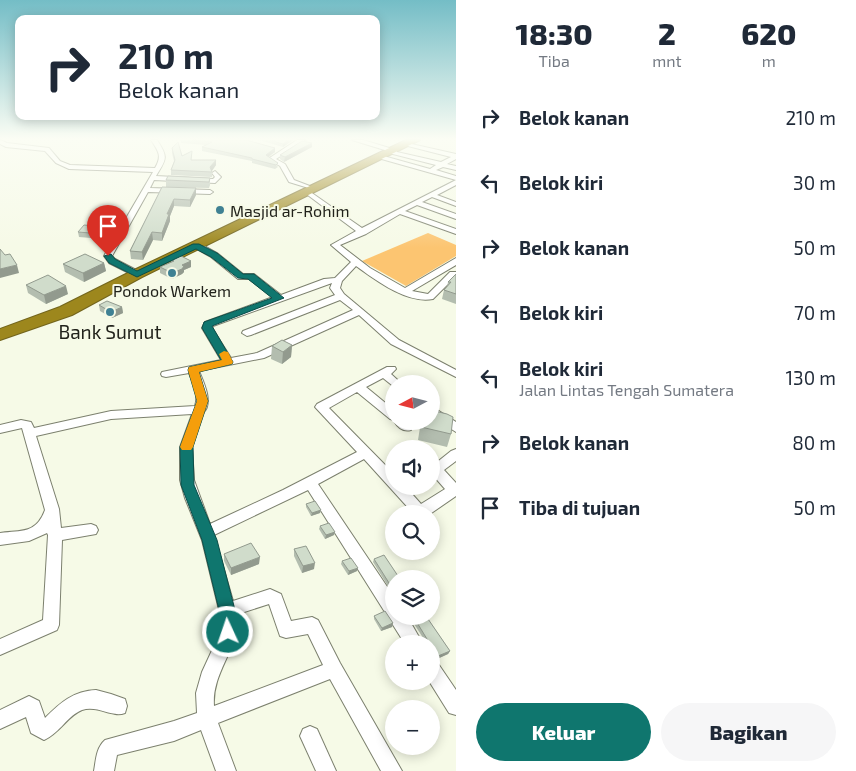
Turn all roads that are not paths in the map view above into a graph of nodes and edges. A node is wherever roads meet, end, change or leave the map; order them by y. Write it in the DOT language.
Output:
graph roads {
  1 [pos="217,176"];
  2 [pos="288,176"];
  3 [pos="340,176"];
  4 [pos="152,178"];
  5 [pos="456,180"];
  6 [pos="447,187"];
  7 [pos="145,190"];
  8 [pos="310,190"];
  9 [pos="456,190"];
  10 [pos="210,192"];
  11 [pos="432,195"];
  12 [pos="417,203"];
  13 [pos="456,204"];
  14 [pos="400,212"];
  15 [pos="456,217"];
  16 [pos="364,232"];
  17 [pos="456,232"];
  18 [pos="196,245"];
  19 [pos="456,260"];
  20 [pos="356,262"];
  21 [pos="137,274"];
  22 [pos="453,274"];
  23 [pos="338,280"];
  24 [pos="405,292"];
  25 [pos="341,296"];
  26 [pos="279,298"];
  27 [pos="360,311"];
  28 [pos="247,332"];
  29 [pos="0,335"];
  30 [pos="228,362"];
  31 [pos="193,370"];
  32 [pos="166,374"];
  33 [pos="456,374"];
  34 [pos="390,375"];
  35 [pos="358,387"];
  36 [pos="201,409"];
  37 [pos="385,409"];
  38 [pos="440,416"];
  39 [pos="456,428"];
  40 [pos="0,430"];
  41 [pos="29,433"];
  42 [pos="366,453"];
  43 [pos="456,454"];
  44 [pos="440,467"];
  45 [pos="385,473"];
  46 [pos="440,474"];
  47 [pos="310,482"];
  48 [pos="405,495"];
  49 [pos="52,510"];
  50 [pos="91,530"];
  51 [pos="206,532"];
  52 [pos="55,534"];
  53 [pos="0,539"];
  54 [pos="385,597"];
  55 [pos="227,610"];
  56 [pos="0,647"];
  57 [pos="334,669"];
  58 [pos="440,682"];
  59 [pos="118,706"];
  60 [pos="456,706"];
  61 [pos="207,719"];
  62 [pos="0,720"];
  63 [pos="310,736"];
  64 [pos="104,771"];
  65 [pos="226,771"];
  66 [pos="326,771"];
  67 [pos="392,771"];
  1 -- 4 [label="street"];
  2 -- 8 [label="street"];
  3 -- 8 [label="highway"];
  4 -- 7 [label="street"];
  5 -- 6 [label="street"];
  6 -- 9 [label="street"];
  6 -- 11 [label="street"];
  7 -- 10 [label="street"];
  7 -- 21 [label="street"];
  8 -- 16 [label="street"];
  8 -- 18 [label="highway"];
  11 -- 12 [label="street"];
  11 -- 13 [label="street"];
  12 -- 14 [label="street"];
  12 -- 15 [label="street"];
  14 -- 16 [label="street"];
  14 -- 17 [label="street"];
  16 -- 20 [label="street"];
  18 -- 21 [label="highway"];
  18 -- 26 [label="street"];
  19 -- 24 [label="street"];
  20 -- 23 [label="street"];
  20 -- 24 [label="street"];
  21 -- 29 [label="highway"];
  22 -- 24 [label="street"];
  23 -- 25 [label="street"];
  23 -- 26 [label="street"];
  25 -- 27 [label="street"];
  25 -- 28 [label="street"];
  26 -- 30 [label="street"];
  27 -- 30 [label="street"];
  27 -- 33 [label="street"];
  30 -- 31 [label="street"];
  31 -- 32 [label="street"];
  31 -- 36 [label="street"];
  34 -- 35 [label="street"];
  35 -- 37 [label="street"];
  35 -- 42 [label="street"];
  36 -- 41 [label="street"];
  36 -- 51 [label="street"];
  38 -- 39 [label="street"];
  40 -- 41 [label="street"];
  41 -- 49 [label="street"];
  42 -- 45 [label="street"];
  42 -- 47 [label="street"];
  43 -- 44 [label="street"];
  46 -- 48 [label="street"];
  47 -- 51 [label="street"];
  47 -- 54 [label="street"];
  49 -- 52 [label="street"];
  49 -- 53 [label="street"];
  50 -- 52 [label="street"];
  51 -- 55 [label="street"];
  52 -- 56 [label="street"];
  55 -- 57 [label="street"];
  55 -- 61 [label="street"];
  57 -- 61 [label="street"];
  57 -- 67 [label="street"];
  58 -- 60 [label="street"];
  59 -- 62 [label="street"];
  61 -- 64 [label="street"];
  61 -- 65 [label="street"];
  63 -- 66 [label="street"];
}
